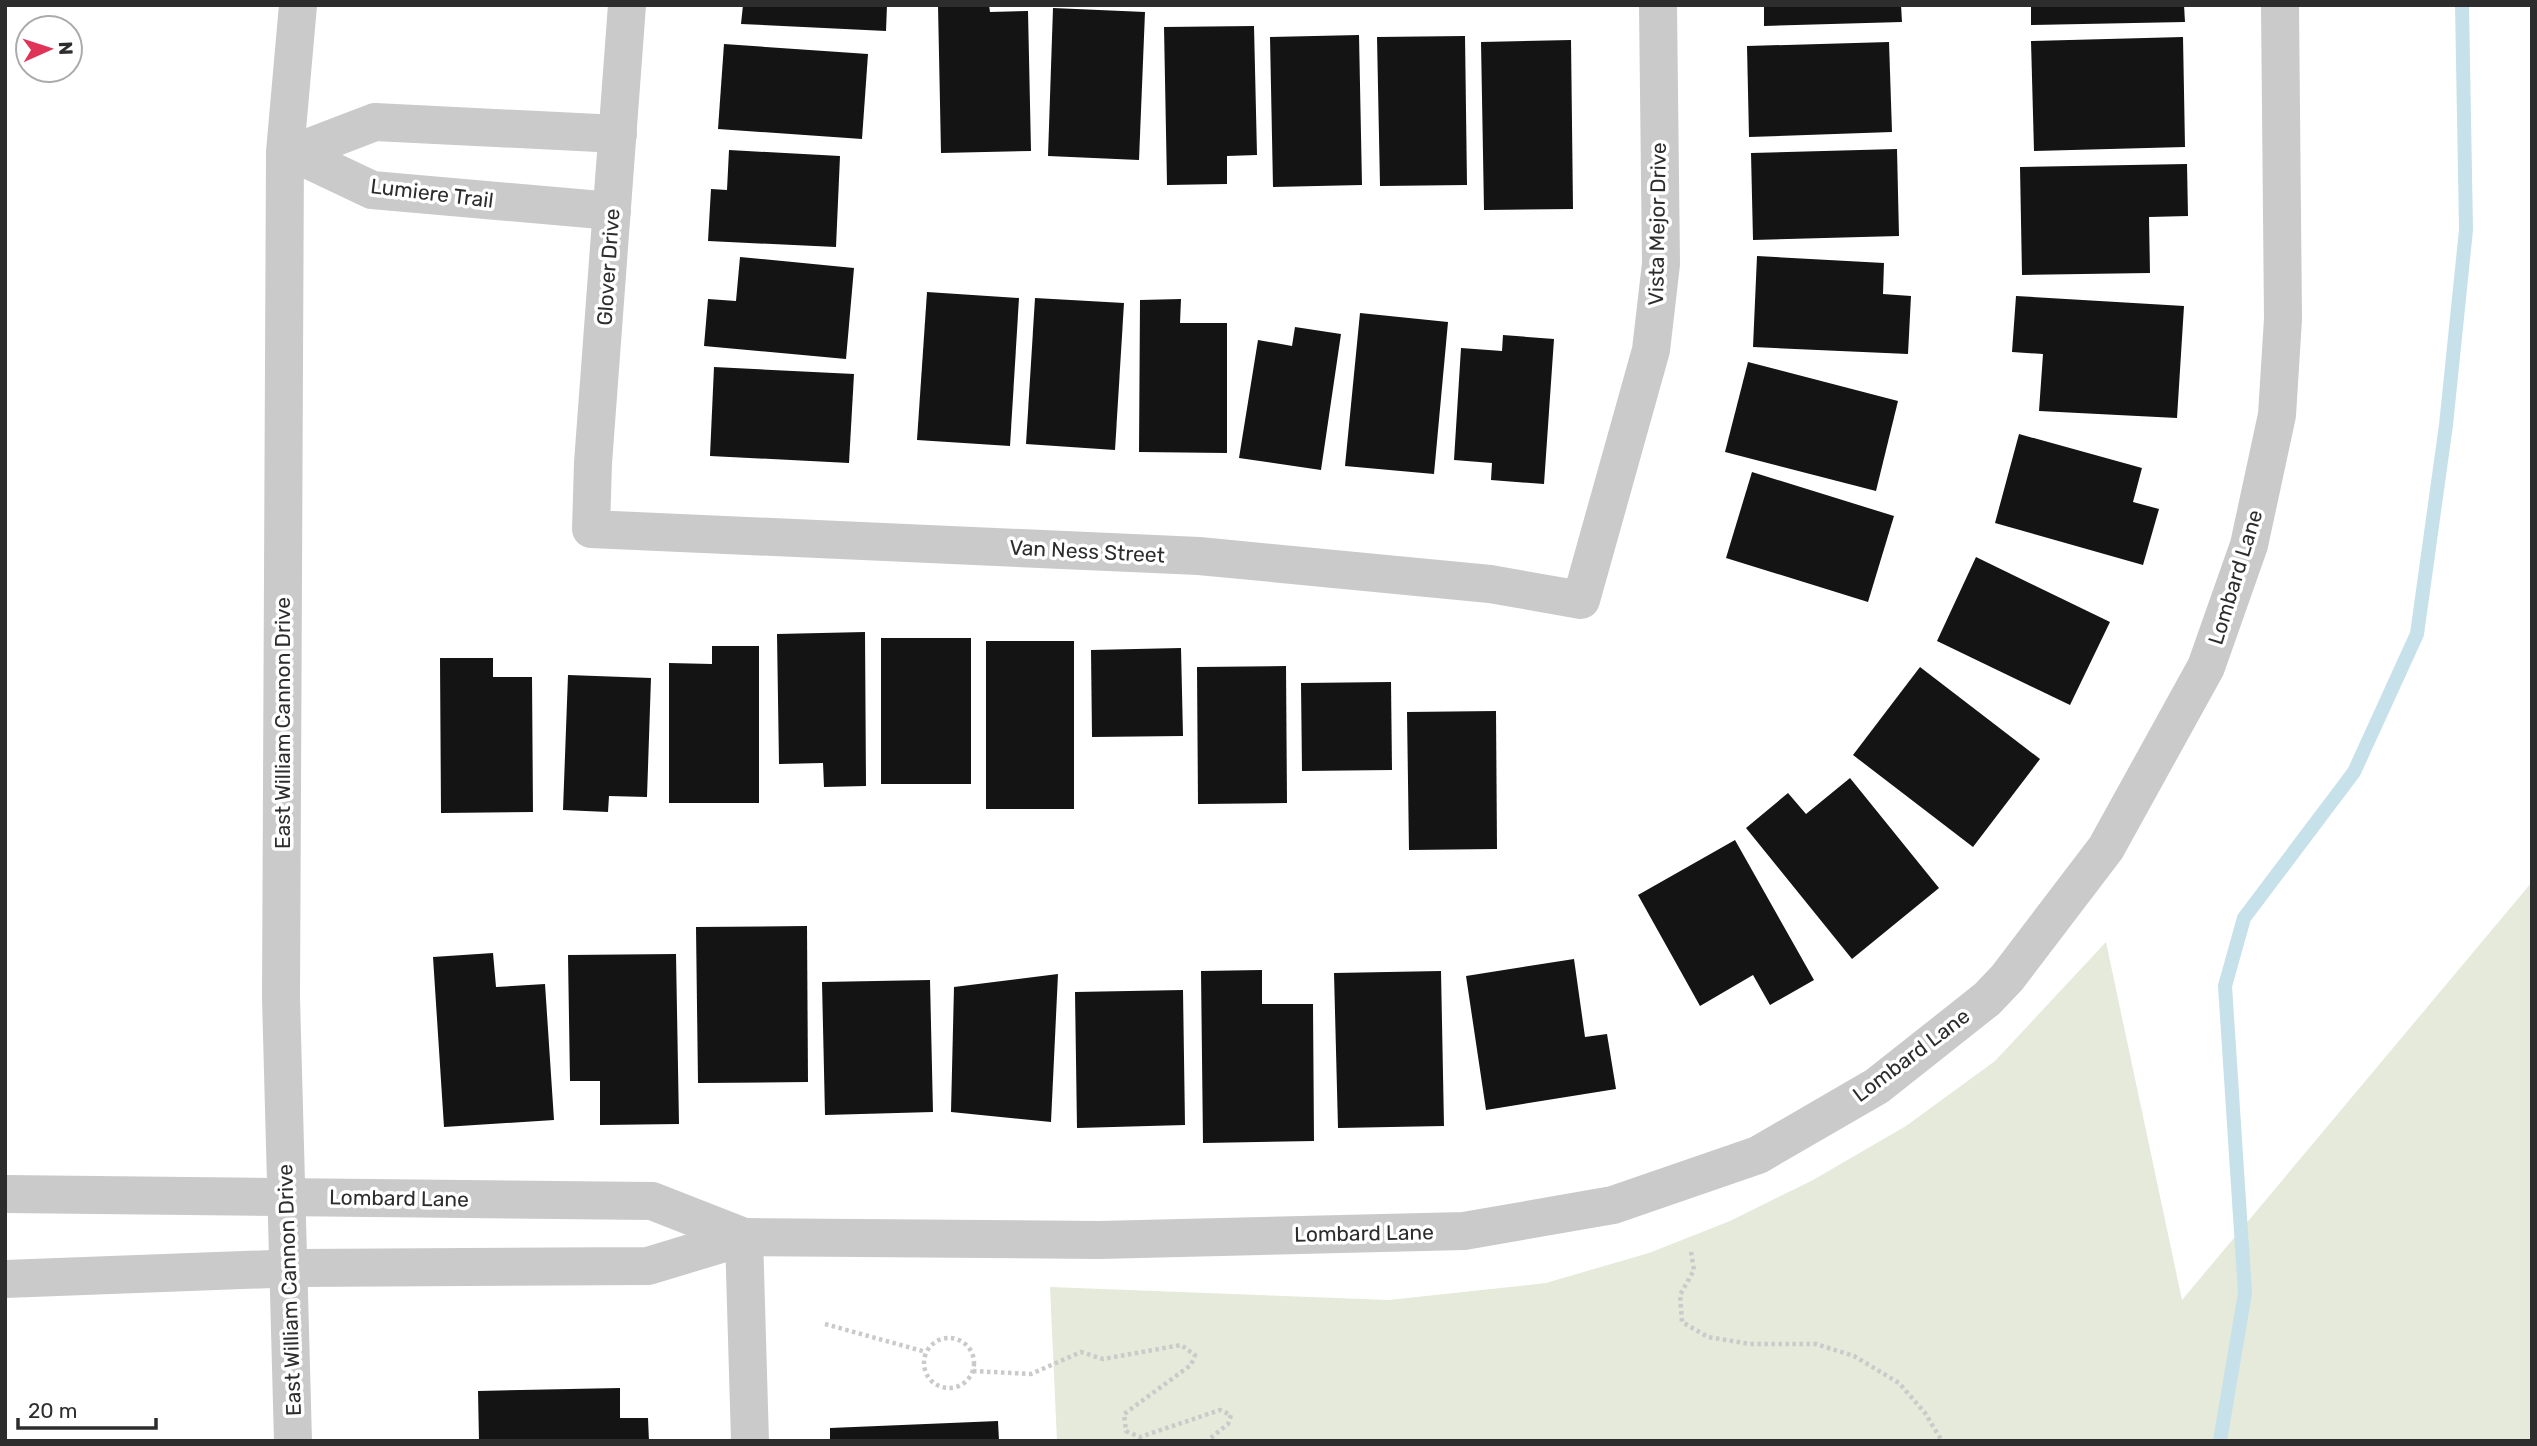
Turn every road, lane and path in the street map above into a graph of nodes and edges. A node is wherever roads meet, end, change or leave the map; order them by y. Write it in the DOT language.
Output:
graph roads {
  1 [pos="298,5"];
  2 [pos="627,5"];
  3 [pos="1658,5"];
  4 [pos="2280,5"];
  5 [pos="618,134"];
  6 [pos="612,211"];
  7 [pos="591,528"];
  8 [pos="1581,600"];
  9 [pos="5,1194"];
  10 [pos="286,1196"];
  11 [pos="744,1237"];
  12 [pos="1691,1252"];
  13 [pos="287,1268"];
  14 [pos="5,1279"];
  15 [pos="825,1324"];
  16 [pos="926,1352"];
  17 [pos="973,1371"];
  18 [pos="293,1441"];
  19 [pos="750,1441"];
  20 [pos="1207,1441"];
  21 [pos="1942,1441"];
  1 -- 10 [label="street, East William Cannon Drive"];
  2 -- 5 [label="street, Glover Drive"];
  3 -- 8 [label="street, Vista Mejor Drive"];
  4 -- 11 [label="street, Lombard Lane"];
  5 -- 6 [label="street, Glover Drive"];
  5 -- 6 [label="street, Lumiere Trail"];
  6 -- 7 [label="street, Glover Drive"];
  7 -- 8 [label="street, Van Ness Street"];
  9 -- 10 [label="street, Lombard Lane"];
  10 -- 11 [label="street, Lombard Lane"];
  10 -- 13 [label="street, East William Cannon Drive"];
  11 -- 13 [label="street, Lombard Lane"];
  11 -- 19 [label="street"];
  12 -- 21 [label="path"];
  13 -- 14 [label="street, Lombard Lane"];
  13 -- 18 [label="street, East William Cannon Drive"];
  15 -- 16 [label="path"];
  16 -- 17 [label="path"];
  16 -- 17 [label="path"];
  17 -- 20 [label="path"];
}
